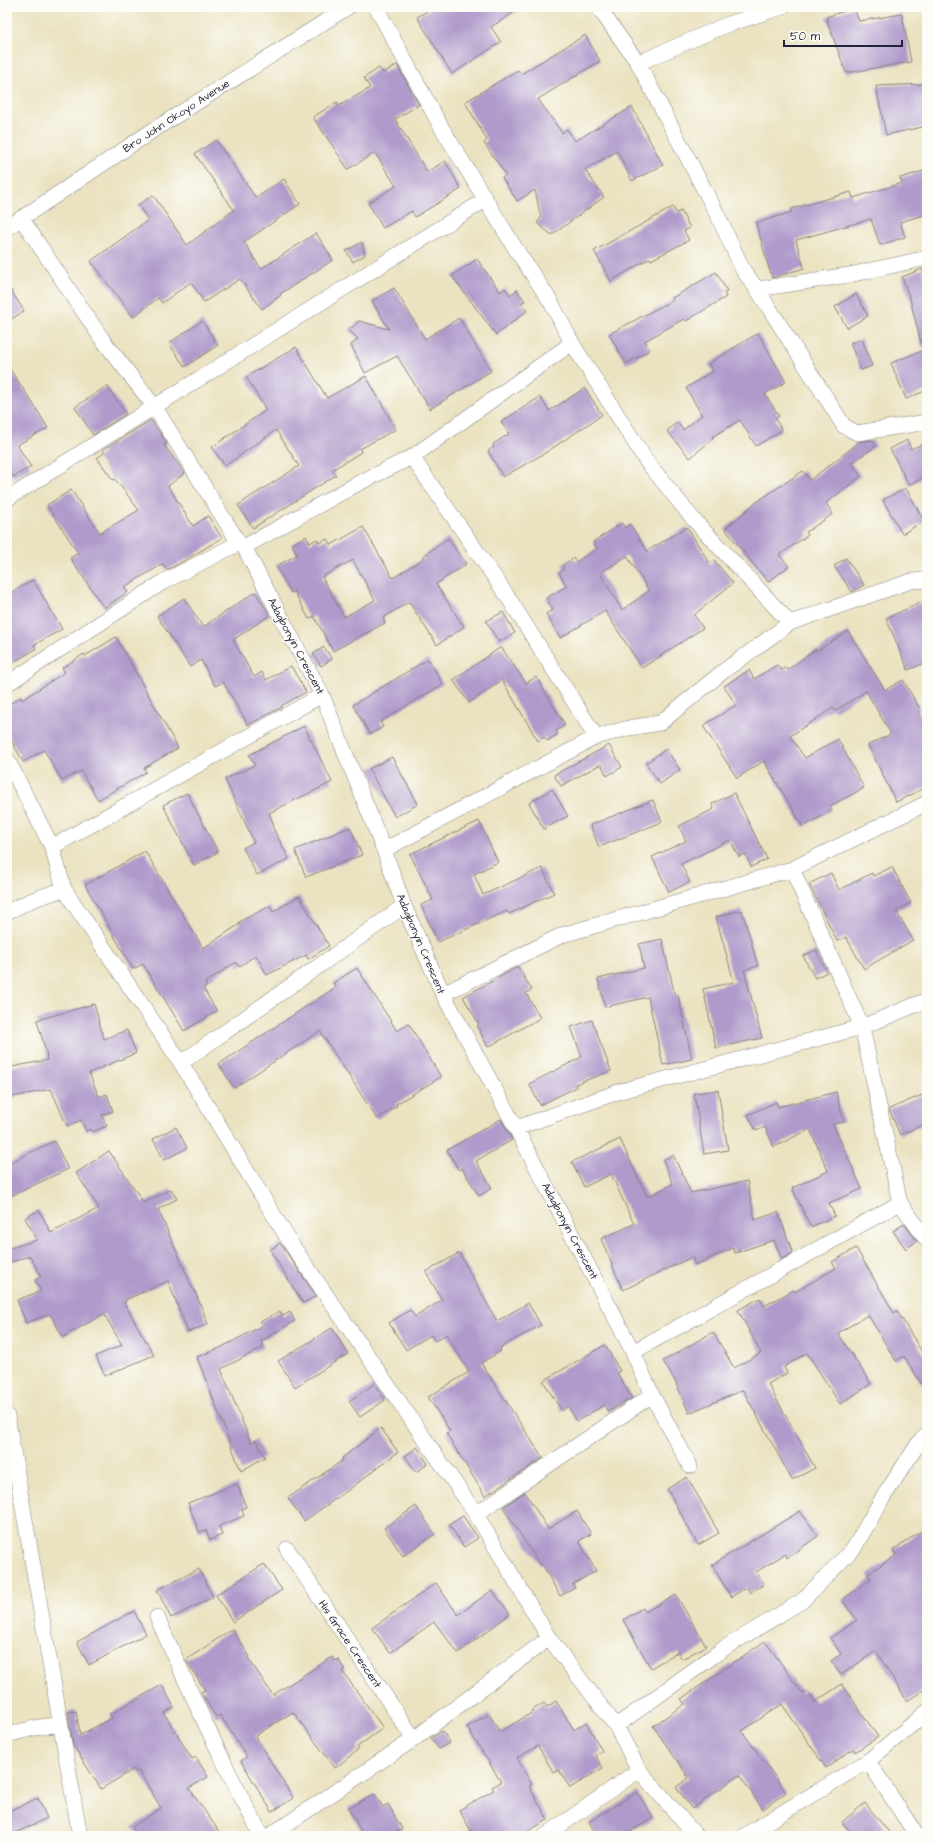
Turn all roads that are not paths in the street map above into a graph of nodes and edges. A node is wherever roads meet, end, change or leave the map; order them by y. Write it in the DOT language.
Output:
graph roads {
  1 [pos="348,7"];
  2 [pos="376,7"];
  3 [pos="598,7"];
  4 [pos="782,7"];
  5 [pos="638,63"];
  6 [pos="485,200"];
  7 [pos="21,218"];
  8 [pos="7,228"];
  9 [pos="927,258"];
  10 [pos="757,289"];
  11 [pos="572,343"];
  12 [pos="154,406"];
  13 [pos="927,422"];
  14 [pos="412,457"];
  15 [pos="7,499"];
  16 [pos="241,545"];
  17 [pos="927,580"];
  18 [pos="790,623"];
  19 [pos="7,684"];
  20 [pos="322,695"];
  21 [pos="596,737"];
  22 [pos="7,759"];
  23 [pos="927,803"];
  24 [pos="52,847"];
  25 [pos="384,850"];
  26 [pos="792,869"];
  27 [pos="64,889"];
  28 [pos="404,906"];
  29 [pos="7,912"];
  30 [pos="443,994"];
  31 [pos="927,1000"];
  32 [pos="862,1027"];
  33 [pos="181,1063"];
  34 [pos="516,1128"];
  35 [pos="900,1202"];
  36 [pos="927,1240"];
  37 [pos="633,1352"];
  38 [pos="652,1395"];
  39 [pos="7,1416"];
  40 [pos="927,1435"];
  41 [pos="11,1459"];
  42 [pos="690,1466"];
  43 [pos="476,1514"];
  44 [pos="287,1549"];
  45 [pos="157,1617"];
  46 [pos="549,1638"];
  47 [pos="927,1712"];
  48 [pos="61,1724"];
  49 [pos="616,1726"];
  50 [pos="7,1735"];
  51 [pos="414,1739"];
  52 [pos="868,1761"];
  53 [pos="639,1770"];
  54 [pos="80,1836"];
  55 [pos="262,1836"];
  56 [pos="269,1836"];
  57 [pos="545,1836"];
  58 [pos="696,1836"];
  59 [pos="744,1836"];
  60 [pos="917,1836"];
  1 -- 7 [label="street, Bro John Okoyo Avenue"];
  2 -- 6 [label="street"];
  3 -- 5 [label="street"];
  4 -- 5 [label="street"];
  5 -- 10 [label="street"];
  6 -- 11 [label="street"];
  6 -- 12 [label="street"];
  7 -- 8 [label="street, Bro John Okoyo Avenue"];
  7 -- 12 [label="street, Adagbonyin Crescent"];
  9 -- 10 [label="street"];
  10 -- 13 [label="street"];
  11 -- 14 [label="street"];
  11 -- 18 [label="street"];
  12 -- 15 [label="street"];
  12 -- 16 [label="street, Adagbonyin Crescent"];
  14 -- 16 [label="street"];
  14 -- 21 [label="street"];
  16 -- 19 [label="street"];
  16 -- 20 [label="street, Adagbonyin Crescent"];
  17 -- 18 [label="street"];
  18 -- 21 [label="street"];
  20 -- 24 [label="street"];
  20 -- 25 [label="street, Adagbonyin Crescent"];
  21 -- 25 [label="street"];
  22 -- 24 [label="street"];
  23 -- 26 [label="street"];
  24 -- 27 [label="street"];
  25 -- 28 [label="street, Adagbonyin Crescent"];
  26 -- 30 [label="street"];
  26 -- 32 [label="street"];
  27 -- 29 [label="street"];
  27 -- 33 [label="street"];
  28 -- 30 [label="street, Adagbonyin Crescent"];
  28 -- 33 [label="street"];
  30 -- 34 [label="street, Adagbonyin Crescent"];
  31 -- 32 [label="street"];
  32 -- 34 [label="street"];
  32 -- 35 [label="street"];
  33 -- 43 [label="street"];
  34 -- 37 [label="street, Adagbonyin Crescent"];
  35 -- 36 [label="street"];
  35 -- 37 [label="street"];
  37 -- 38 [label="street, Adagbonyin Crescent"];
  38 -- 42 [label="street, Adagbonyin Crescent"];
  38 -- 43 [label="street"];
  39 -- 41 [label="street"];
  40 -- 49 [label="street"];
  41 -- 48 [label="street"];
  43 -- 46 [label="street"];
  44 -- 51 [label="street, His Grace Crescent"];
  45 -- 55 [label="street"];
  46 -- 49 [label="street"];
  46 -- 51 [label="street"];
  47 -- 52 [label="street"];
  48 -- 50 [label="street"];
  48 -- 54 [label="street"];
  49 -- 53 [label="street"];
  51 -- 56 [label="street"];
  52 -- 59 [label="street"];
  52 -- 60 [label="street"];
  53 -- 57 [label="street"];
  53 -- 58 [label="street"];
}
